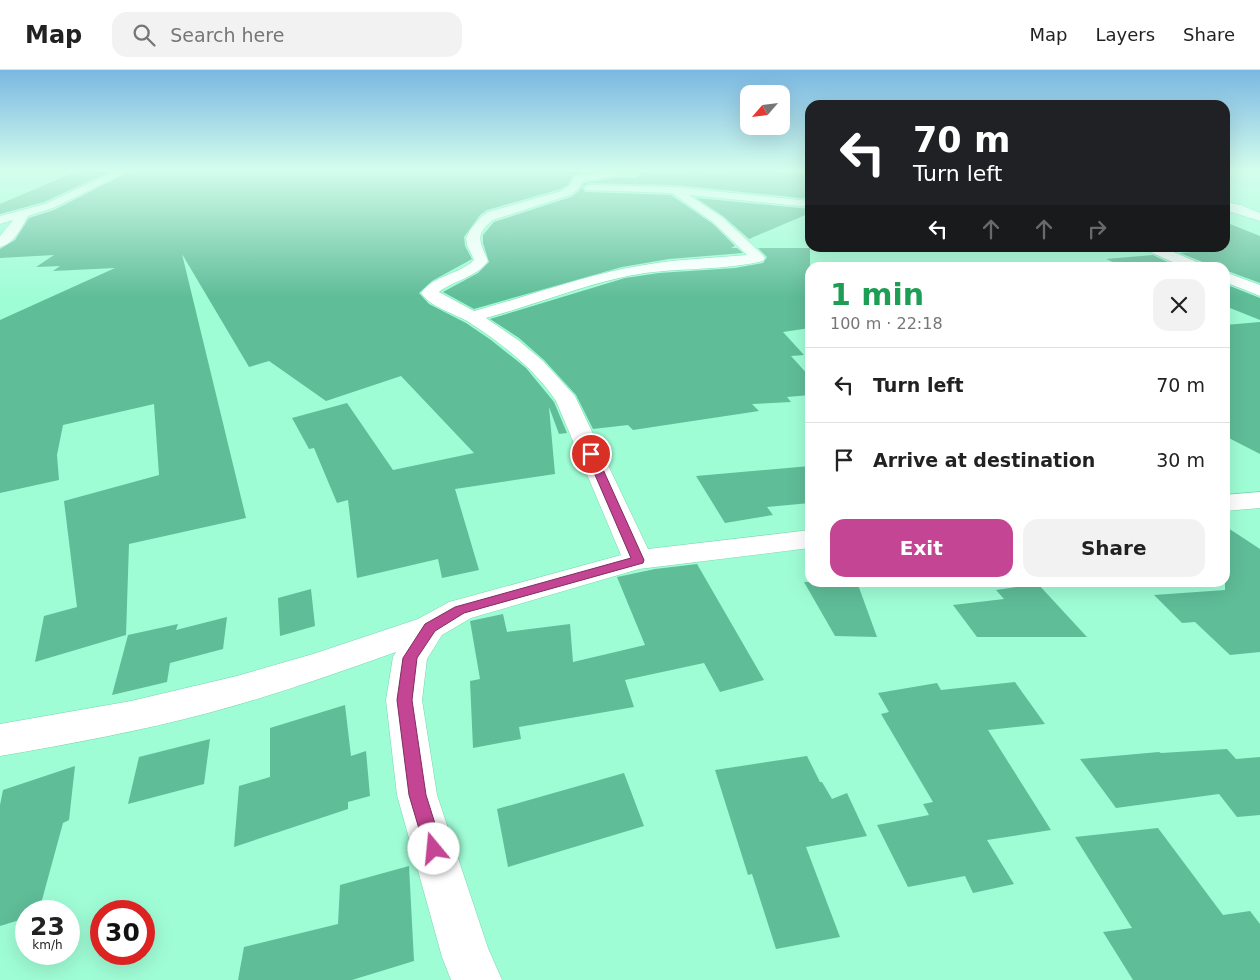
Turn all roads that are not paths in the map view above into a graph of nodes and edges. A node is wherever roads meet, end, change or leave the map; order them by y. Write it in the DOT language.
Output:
graph roads {
  1 [pos="28,211"];
  2 [pos="499,211"];
  3 [pos="706,211"];
  4 [pos="1246,211"];
  5 [pos="24,213"];
  6 [pos="1260,217"];
  7 [pos="0,220"];
  8 [pos="0,243"];
  9 [pos="1162,252"];
  10 [pos="1186,262"];
  11 [pos="1230,279"];
  12 [pos="1260,291"];
  13 [pos="471,317"];
  14 [pos="1260,500"];
  15 [pos="1230,503"];
  16 [pos="805,541"];
  17 [pos="638,560"];
  18 [pos="430,627"];
  19 [pos="0,740"];
  20 [pos="477,980"];
  1 -- 5 [label="street"];
  2 -- 13 [label="street"];
  3 -- 13 [label="street"];
  4 -- 6 [label="street"];
  5 -- 7 [label="street"];
  5 -- 8 [label="street"];
  9 -- 10 [label="street"];
  11 -- 12 [label="street"];
  13 -- 17 [label="street"];
  14 -- 15 [label="street"];
  16 -- 17 [label="street"];
  17 -- 18 [label="street"];
  18 -- 19 [label="street"];
  18 -- 20 [label="street"];
}
